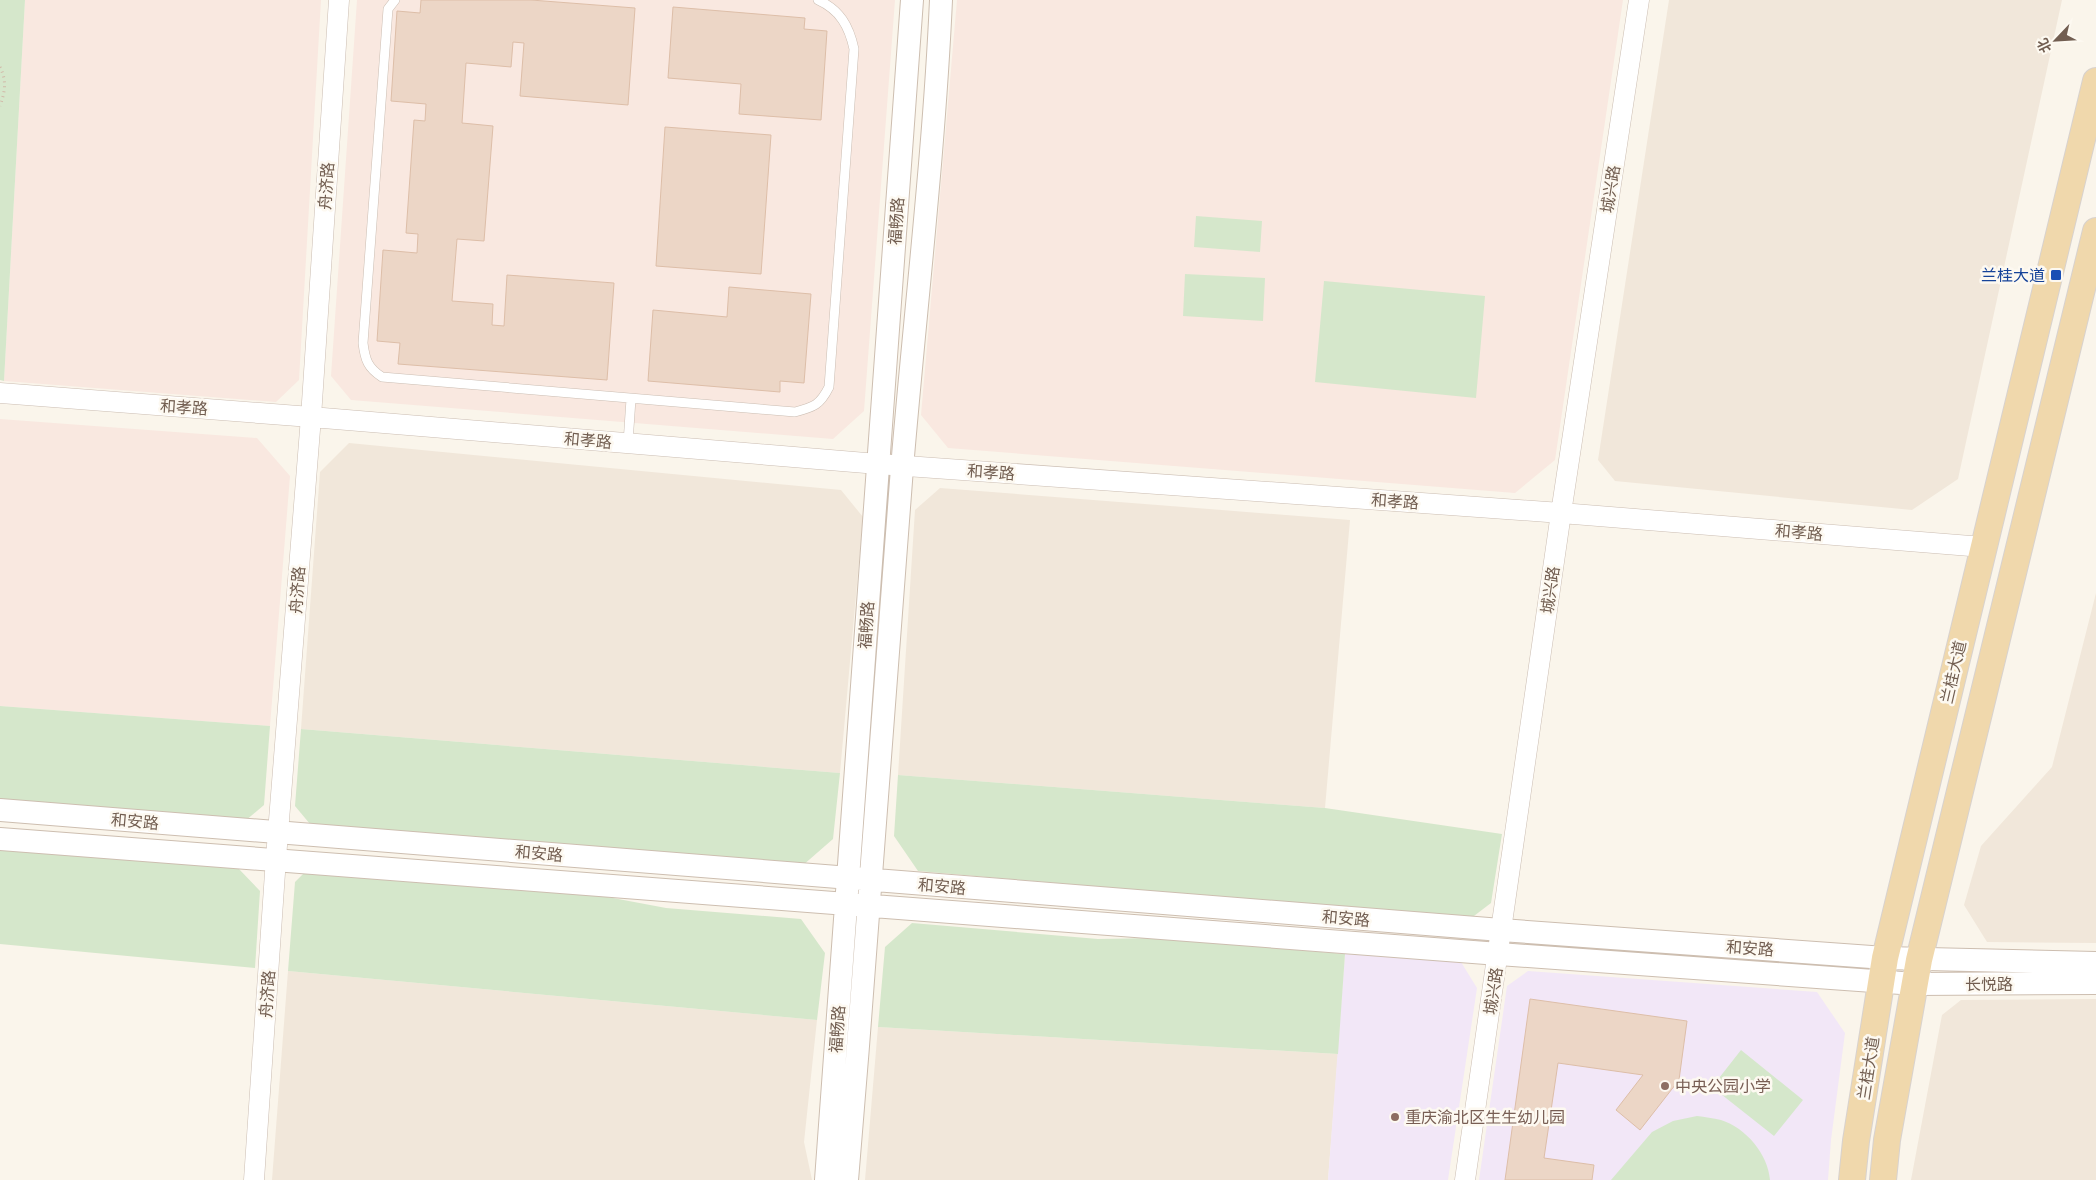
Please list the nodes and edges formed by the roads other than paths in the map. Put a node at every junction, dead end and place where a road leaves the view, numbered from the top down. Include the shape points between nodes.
1 (338, 0) edge
2 (395, 0) edge
3 (818, 0) edge
4 (912, 0) edge
5 (941, 0) edge
6 (1639, 0) edge
7 (2096, 81) edge
8 (2096, 231) edge
9 (0, 393) edge
10 (631, 399) junction
11 (311, 417) junction
12 (628, 443) junction
13 (878, 464) junction
14 (903, 466) junction
15 (1561, 513) junction
16 (1983, 547) junction
17 (0, 810) edge
18 (278, 832) junction
19 (0, 839) edge
20 (276, 858) junction
21 (848, 878) junction
22 (872, 880) junction
23 (846, 904) junction
24 (871, 906) junction
25 (1501, 930) junction
26 (1499, 954) junction
27 (2096, 963) edge
28 (1884, 970) junction
29 (1917, 972) junction
30 (2096, 983) edge
31 (254, 1180) edge
32 (826, 1180) edge
33 (847, 1180) edge
34 (1466, 1180) edge
35 (1852, 1180) edge
36 (1883, 1180) edge

1 - 11 street, 舟济路
2 - 10 lane via 388,9 363,343 365,359 371,370 382,377
3 - 10 lane via 834,9 844,20 854,49 829,387 823,400 812,408 795,412
4 - 13 main road, 福畅路
5 - 14 main road, 福畅路 via 938,71
6 - 15 street, 城兴路
7 - 16 main road, 兰桂大道
8 - 29 main road, 兰桂大道
9 - 11 street, 和孝路
10 - 12 lane
11 - 12 street, 和孝路
11 - 18 street, 舟济路
12 - 13 street, 和孝路
13 - 14 street, 和孝路
13 - 21 main road, 福畅路
14 - 15 street, 和孝路
14 - 22 main road, 福畅路
15 - 16 street, 和孝路
15 - 25 street, 城兴路
16 - 28 main road, 兰桂大道
17 - 18 main road, 和安路
18 - 20 street, 舟济路
18 - 21 main road, 和安路
19 - 20 main road, 和安路
20 - 23 main road, 和安路
20 - 31 street, 舟济路
21 - 22 main road, 和安路
21 - 23 main road, 福畅路
22 - 24 main road, 福畅路
22 - 25 main road, 和安路
23 - 24 main road, 和安路
23 - 32 main road, 福畅路
24 - 26 main road, 和安路
24 - 33 main road, 福畅路
25 - 26 street, 城兴路
25 - 28 main road, 和安路
26 - 28 main road, 和安路
26 - 34 street, 城兴路
27 - 29 main road, 长悦路
28 - 29 main road, 长悦路
28 - 35 main road, 兰桂大道
29 - 30 main road, 长悦路
29 - 36 main road, 兰桂大道 via 1887,1140

